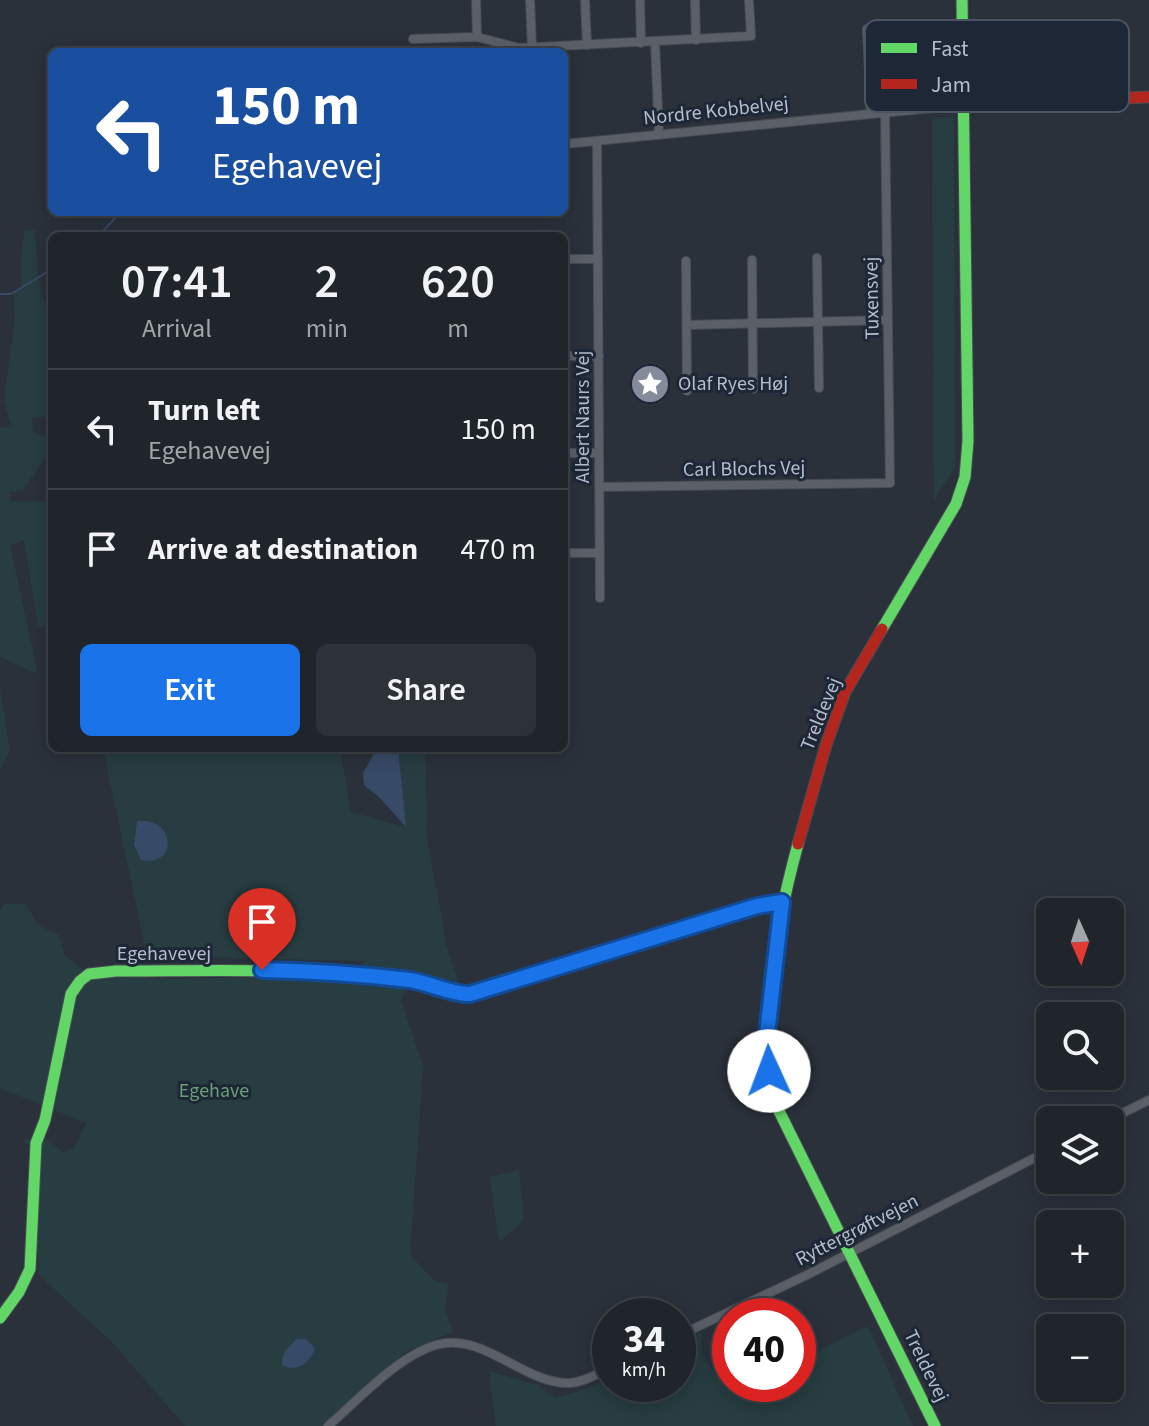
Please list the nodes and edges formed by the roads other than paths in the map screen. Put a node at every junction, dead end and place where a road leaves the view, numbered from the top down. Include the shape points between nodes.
1 (476, 0) edge
2 (530, 0) edge
3 (585, 0) edge
4 (640, 0) edge
5 (695, 0) edge
6 (749, 0) edge
7 (962, 0) edge
8 (962, 20) edge
9 (477, 37) junction
10 (413, 39) dead end
11 (696, 40) junction
12 (655, 42) junction
13 (641, 43) junction
14 (587, 45) junction
15 (532, 47) junction
16 (1149, 97) edge
17 (1129, 98) edge
18 (885, 112) joint
19 (963, 112) edge
20 (871, 114) joint
21 (659, 135) junction
22 (597, 141) junction
23 (568, 144) edge
24 (817, 258) dead end
25 (568, 259) edge
26 (598, 259) junction
27 (752, 260) dead end
28 (686, 261) dead end
29 (888, 320) junction
30 (818, 322) junction
31 (752, 323) junction
32 (687, 325) junction
33 (568, 356) edge
34 (599, 356) junction
35 (819, 388) dead end
36 (753, 389) dead end
37 (687, 391) dead end
38 (568, 453) edge
39 (599, 453) junction
40 (890, 483) joint
41 (599, 487) junction
42 (568, 553) edge
43 (600, 553) junction
44 (600, 598) dead end
45 (782, 902) junction
46 (1149, 1100) edge
47 (1124, 1112) edge
48 (1036, 1157) edge
49 (850, 1252) junction
50 (0, 1318) edge
51 (696, 1327) edge
52 (592, 1376) edge
53 (328, 1426) edge
54 (935, 1426) edge

1 - 9 street
2 - 15 street
3 - 14 street
4 - 13 street
5 - 11 street
6 - 11 street via 751,36
7 - 8 street, Treldevej
9 - 10 street
9 - 15 street
11 - 12 street
12 - 13 street
12 - 21 street
13 - 14 street
14 - 15 street
16 - 17 street, Nordre Kobbelvej
18 - 20 street, Nordre Kobbelvej
18 - 29 street, Tuxensvej
19 - 45 street, Treldevej via 968,441 964,483 845,692
20 - 21 street, Nordre Kobbelvej
21 - 22 street, Nordre Kobbelvej
22 - 23 street, Nordre Kobbelvej
22 - 26 street, Albert Naurs Vej
24 - 30 street
25 - 26 street
26 - 34 street, Albert Naurs Vej
27 - 31 street
28 - 32 street
29 - 30 street
29 - 40 street, Tuxensvej
30 - 31 street
30 - 35 street
31 - 32 street
31 - 36 street
32 - 37 street
33 - 34 street
34 - 39 street, Albert Naurs Vej
38 - 39 street
39 - 41 street, Albert Naurs Vej
40 - 41 street, Carl Blochs Vej
41 - 43 street, Albert Naurs Vej
42 - 43 street
43 - 44 street, Albert Naurs Vej
45 - 49 street, Treldevej via 767,1034 771,1083 789,1133
45 - 50 street, Egehavevej via 462,995 413,981 318,972 116,971 80,978 71,994 36,1143 30,1269
46 - 47 street
48 - 49 street, Ryttergrøftvejen
49 - 51 street, Ryttergrøftvejen
49 - 54 street, Treldevej
52 - 53 street via 556,1382 469,1345 435,1345 403,1362

